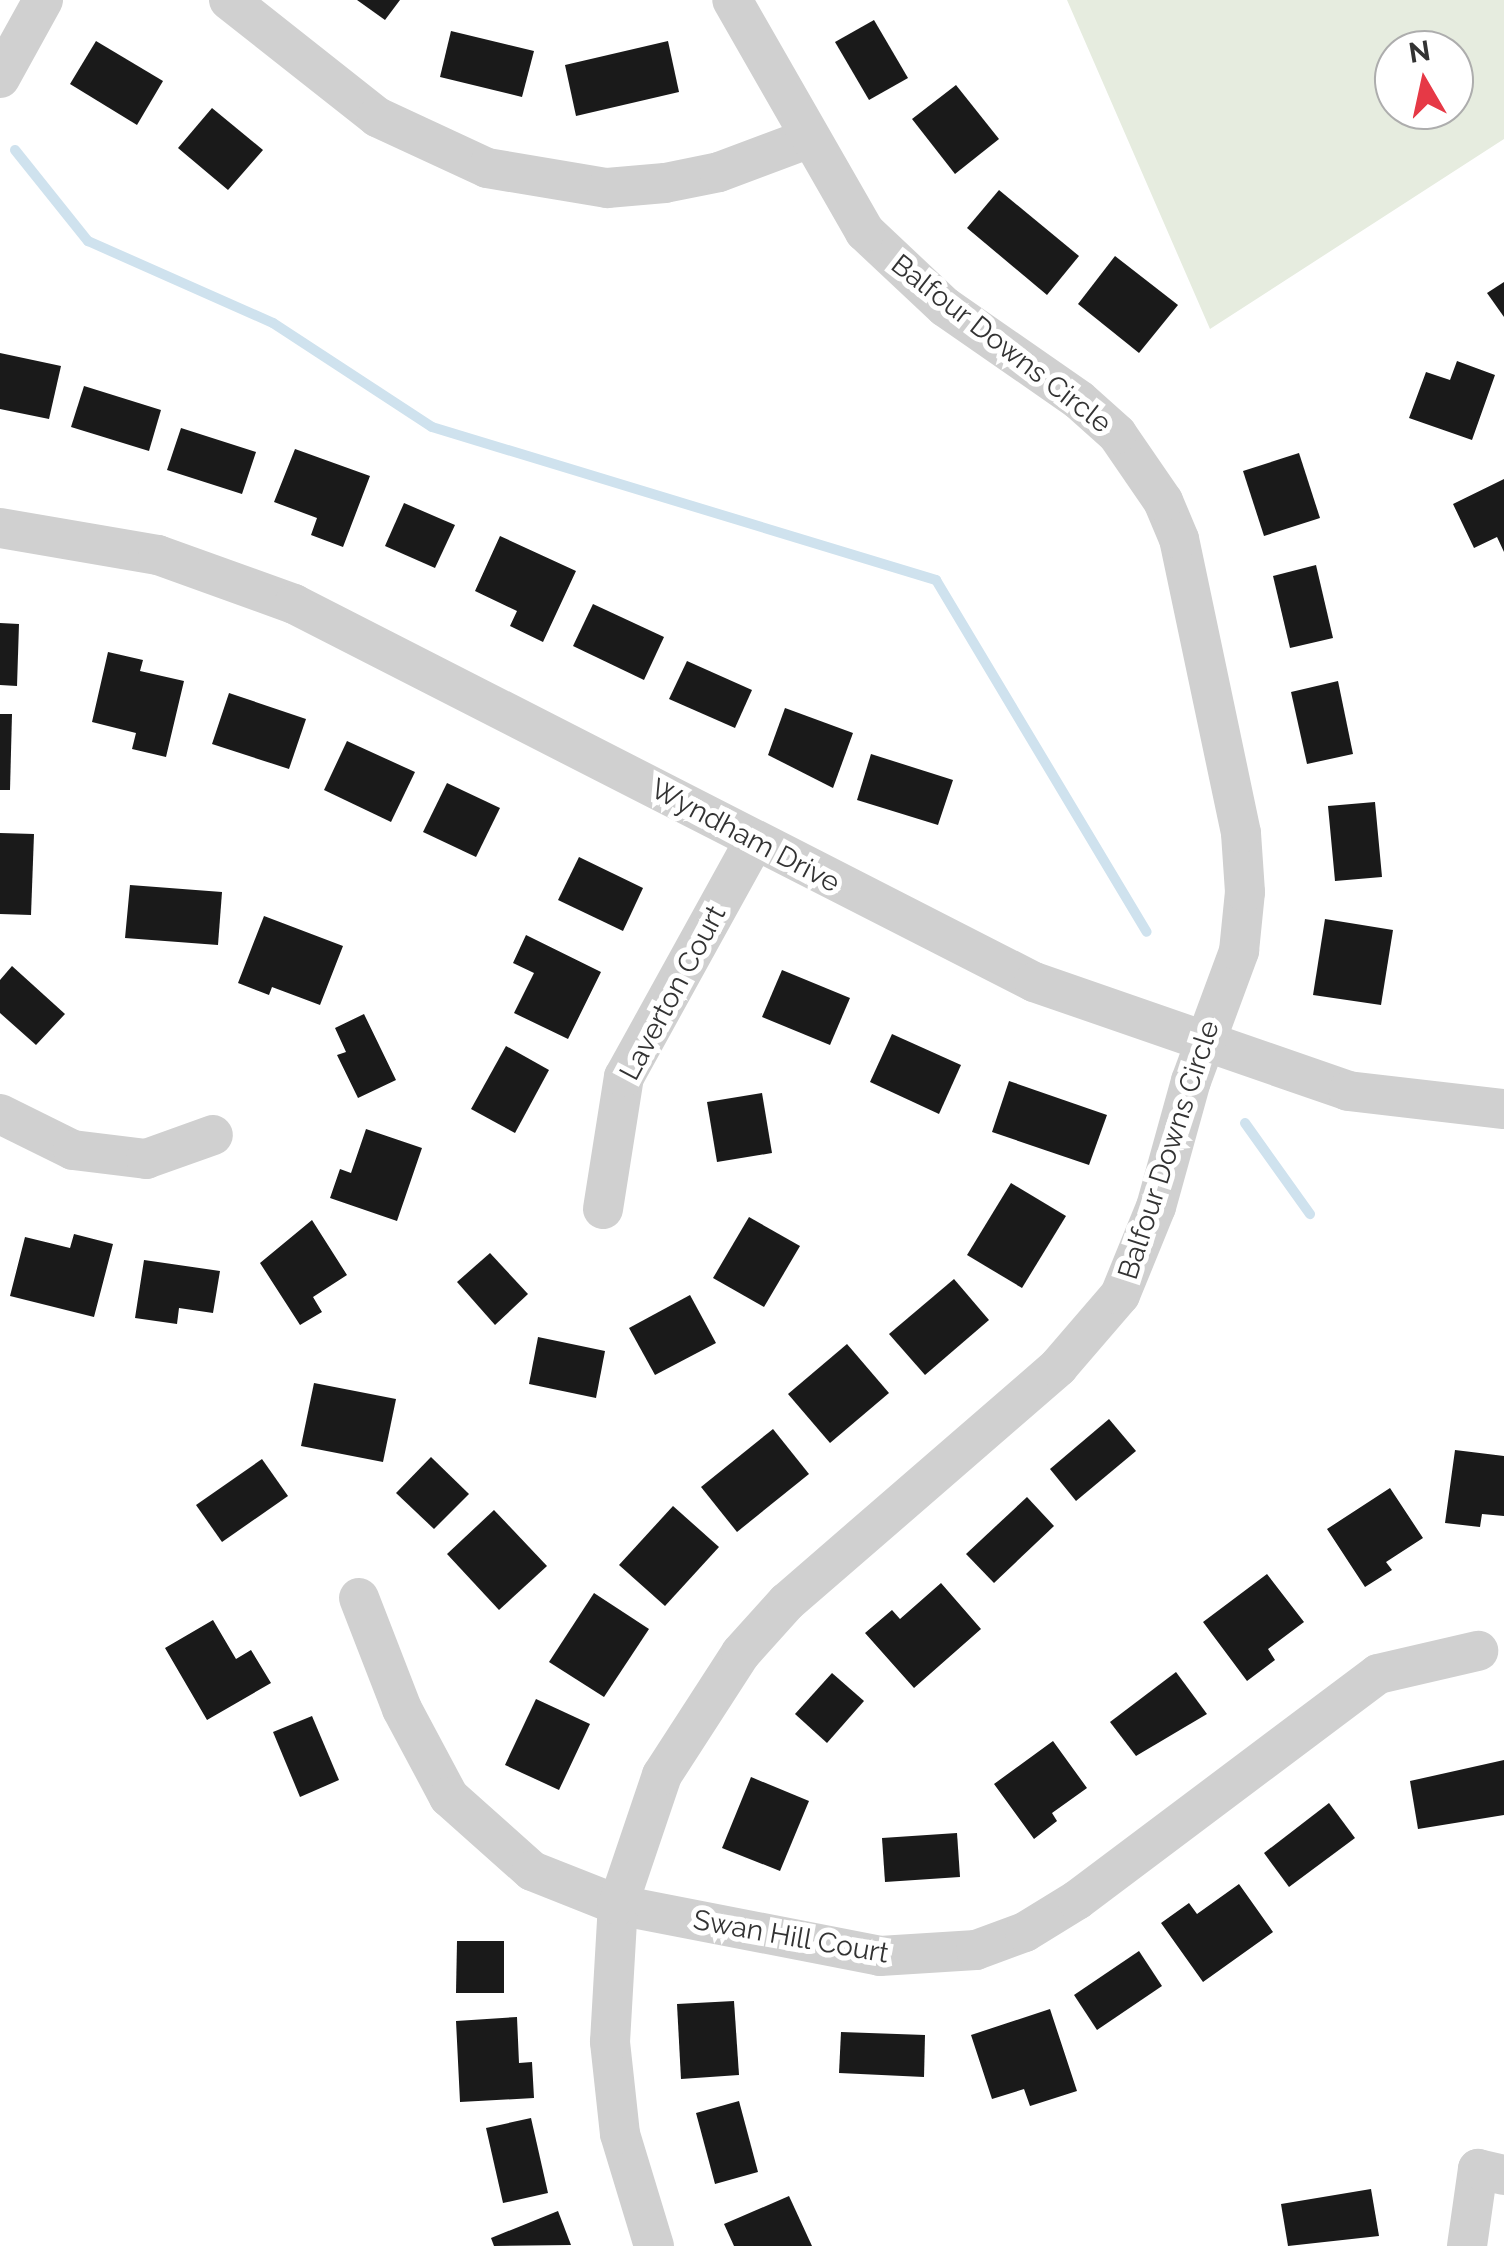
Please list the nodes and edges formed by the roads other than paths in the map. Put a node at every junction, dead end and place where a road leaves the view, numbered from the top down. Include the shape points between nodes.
1 (43, 0) edge
2 (229, 0) edge
3 (732, 0) edge
4 (0, 78) edge
5 (810, 138) junction
6 (0, 528) edge
7 (753, 843) junction
8 (1202, 1045) junction
9 (1504, 1109) edge
10 (0, 1114) edge
11 (214, 1135) dead end
12 (602, 1210) dead end
13 (359, 1598) dead end
14 (1478, 1651) dead end
15 (618, 1906) junction
16 (1504, 2175) edge
17 (654, 2246) edge
18 (1467, 2246) edge

1 - 4 street
2 - 5 street via 377,116 487,168 607,188 665,183 720,172
3 - 5 street, Balfour Downs Circle
5 - 8 street, Balfour Downs Circle via 865,232 900,271 1116,434 1163,501 1179,538 1242,853 1238,951
6 - 7 street, Wyndham Drive via 158,555 294,604 474,691
7 - 8 street, Wyndham Drive via 1034,982
7 - 12 street, Laverton Court via 624,1078
8 - 9 street, Wyndham Drive via 1348,1091
8 - 15 street, Balfour Downs Circle via 1156,1206 1120,1295 1058,1368 787,1602 741,1653 662,1775
10 - 11 street via 73,1150 146,1160
13 - 15 street, Swan Hill Court via 402,1710 449,1797 532,1871
14 - 15 street, Swan Hill Court via 1378,1674 1076,1900 1025,1932 976,1950 880,1956
15 - 17 street, Balfour Downs Circle via 614,2090 630,2176
16 - 18 street via 1478,2170

